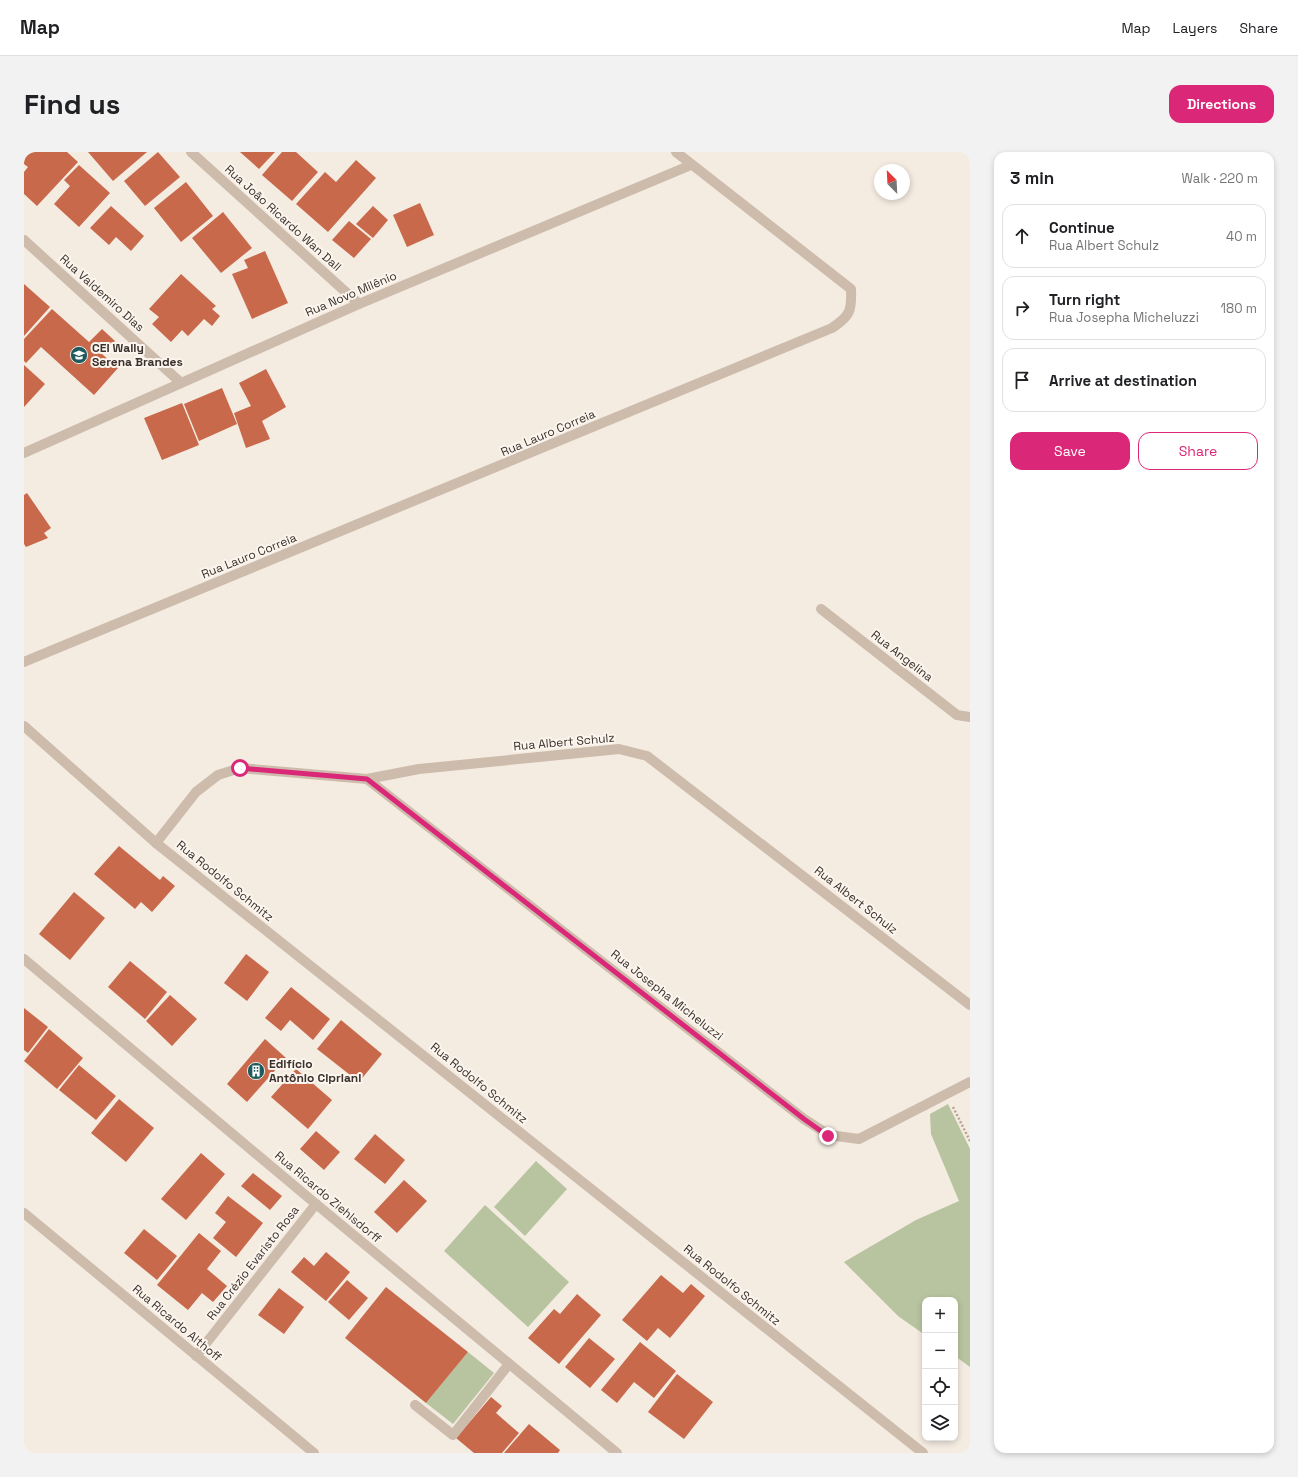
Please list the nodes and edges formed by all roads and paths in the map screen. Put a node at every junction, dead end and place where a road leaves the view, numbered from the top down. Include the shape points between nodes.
1 (190, 152) edge
2 (676, 152) edge
3 (691, 165) junction
4 (24, 240) edge
5 (359, 304) junction
6 (180, 382) junction
7 (24, 453) edge
8 (821, 610) dead end
9 (24, 662) edge
10 (970, 717) edge
11 (24, 726) edge
12 (367, 779) junction
13 (156, 843) junction
14 (24, 959) edge
15 (970, 1005) edge
16 (970, 1082) edge
17 (947, 1095) junction
18 (970, 1141) edge
19 (316, 1204) junction
20 (24, 1213) edge
21 (196, 1356) junction
22 (509, 1364) junction
23 (415, 1405) dead end
24 (314, 1453) edge
25 (617, 1453) edge
26 (923, 1453) edge

1 - 5 street, Rua João Ricardo Wan Dall
2 - 3 street, Rua Lauro Correia
3 - 5 street, Rua Novo Milênio
3 - 9 street, Rua Lauro Correia via 851,289 852,305 846,319 825,331
4 - 6 street, Rua Valdemiro Dias
5 - 6 street, Rua Novo Milênio
6 - 7 street, Rua Novo Milênio
8 - 10 street, Rua Angelina via 957,715
11 - 13 street, Rua Rodolfo Schmitz
12 - 13 street, Rua Albert Schulz via 240,768 218,775 196,792
12 - 15 street, Rua Albert Schulz via 419,769 619,749 647,756
12 - 17 street, Rua Josepha Micheluzzi via 828,1136 860,1139
13 - 26 street, Rua Rodolfo Schmitz
14 - 19 street, Rua Ricardo Ziehlsdorff
16 - 17 street, Rua Josepha Micheluzzi
17 - 18 path
19 - 21 street, Rua Crézio Evaristo Rosa
19 - 22 street, Rua Ricardo Ziehlsdorff
20 - 21 street, Rua Ricardo Althoff
21 - 24 street, Rua Ricardo Althoff
22 - 23 street via 453,1435
22 - 25 street, Rua Ricardo Ziehlsdorff

